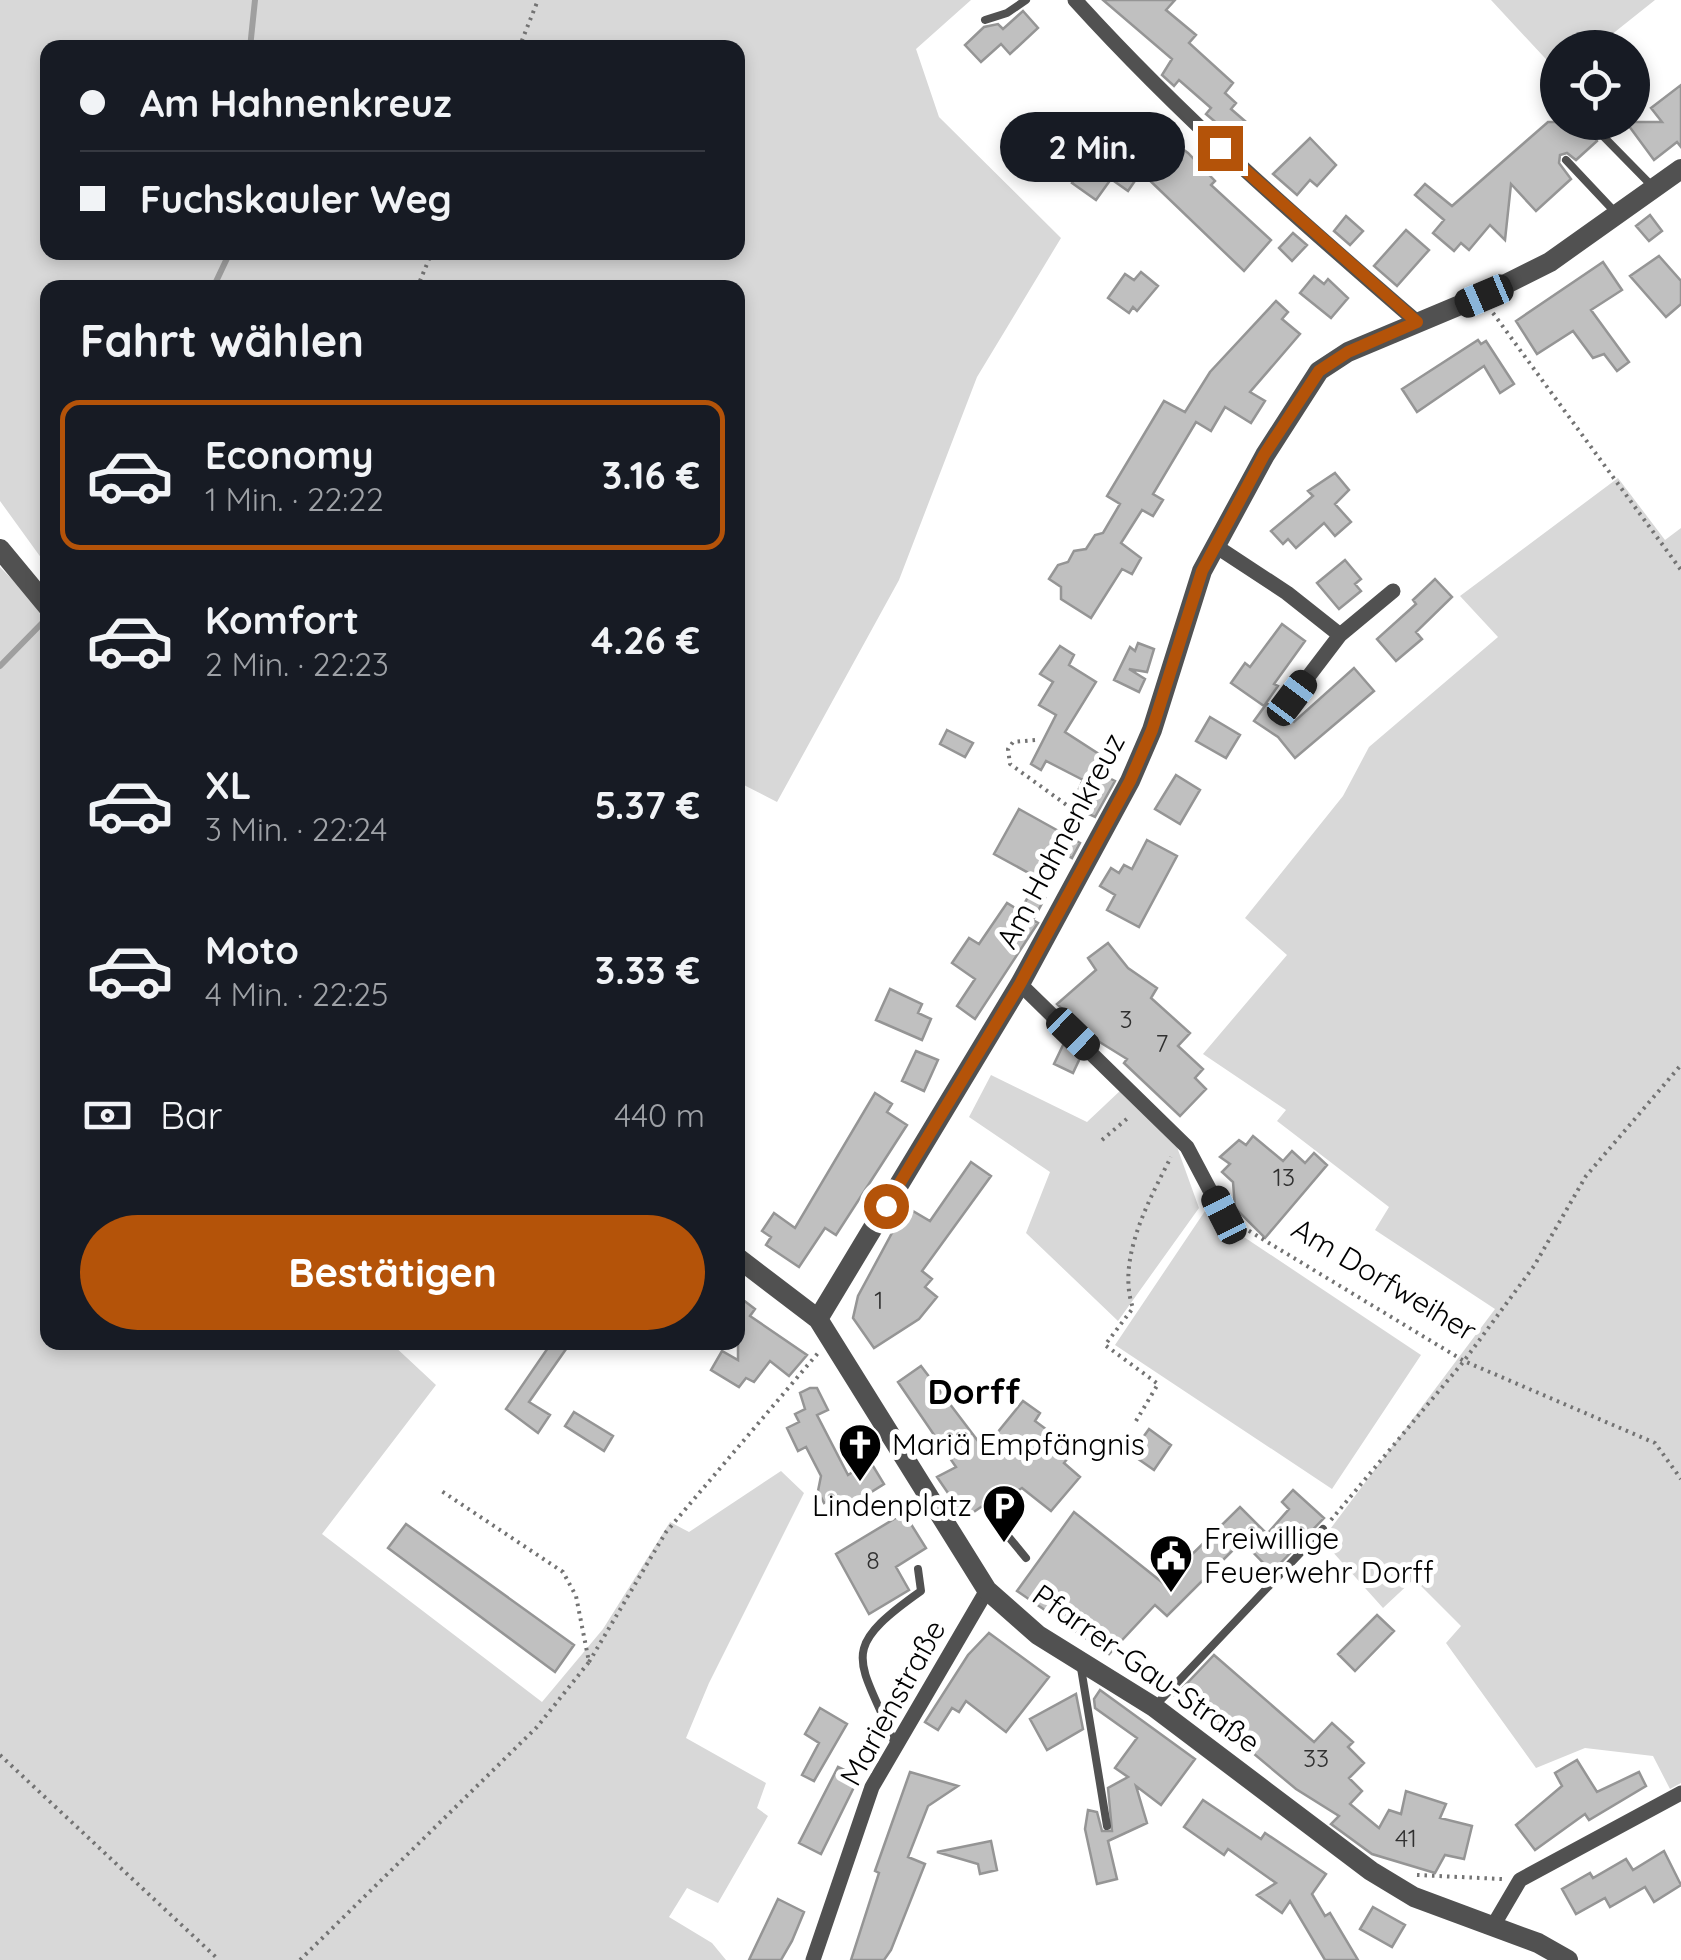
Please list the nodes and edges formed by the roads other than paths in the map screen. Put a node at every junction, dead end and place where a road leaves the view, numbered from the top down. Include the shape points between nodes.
1 (1026, 0) edge
2 (1076, 0) edge
3 (984, 20) dead end
4 (1607, 140) edge
5 (1566, 160) dead end
6 (1681, 169) edge
7 (1655, 190) junction
8 (1619, 216) junction
9 (1417, 322) junction
10 (1214, 545) junction
11 (0, 550) edge
12 (1393, 590) dead end
13 (40, 599) edge
14 (1340, 635) junction
15 (1292, 698) dead end
16 (1020, 984) junction
17 (1224, 1215) road end
18 (745, 1263) edge
19 (818, 1320) junction
20 (993, 1518) dead end
21 (1323, 1529) road end
22 (1026, 1558) dead end
23 (918, 1569) dead end
24 (987, 1590) junction
25 (1080, 1660) junction
26 (1154, 1706) junction
27 (896, 1744) junction
28 (1681, 1793) edge
29 (1108, 1826) dead end
30 (1493, 1926) junction
31 (813, 1960) edge
32 (1568, 1960) edge

1 - 3 lane
2 - 9 street via 1142,74
4 - 7 lane
5 - 8 lane
6 - 7 street, Am Hahnenkreuz
7 - 8 street, Am Hahnenkreuz
8 - 9 street, Am Hahnenkreuz via 1550,262
9 - 10 street, Am Hahnenkreuz via 1319,371
10 - 14 street
10 - 16 street, Am Hahnenkreuz via 1152,730
11 - 13 street
12 - 14 street
14 - 15 street
16 - 17 street via 1187,1147
16 - 19 street, Am Hahnenkreuz
18 - 19 street, Pfarrer-Gau-Straße
19 - 24 street, Pfarrer-Gau-Straße
20 - 22 lane
21 - 26 lane
23 - 27 lane via 921,1591 876,1623 861,1649 862,1667
24 - 25 street, Pfarrer-Gau-Straße via 1038,1635
24 - 27 street, Marienstraße
25 - 26 street, Pfarrer-Gau-Straße
25 - 29 lane
26 - 30 street, Pfarrer-Gau-Straße via 1371,1871 1414,1897
27 - 31 street, Marienstraße via 872,1787
28 - 30 street via 1520,1880
30 - 32 street, Pfarrer-Gau-Straße

